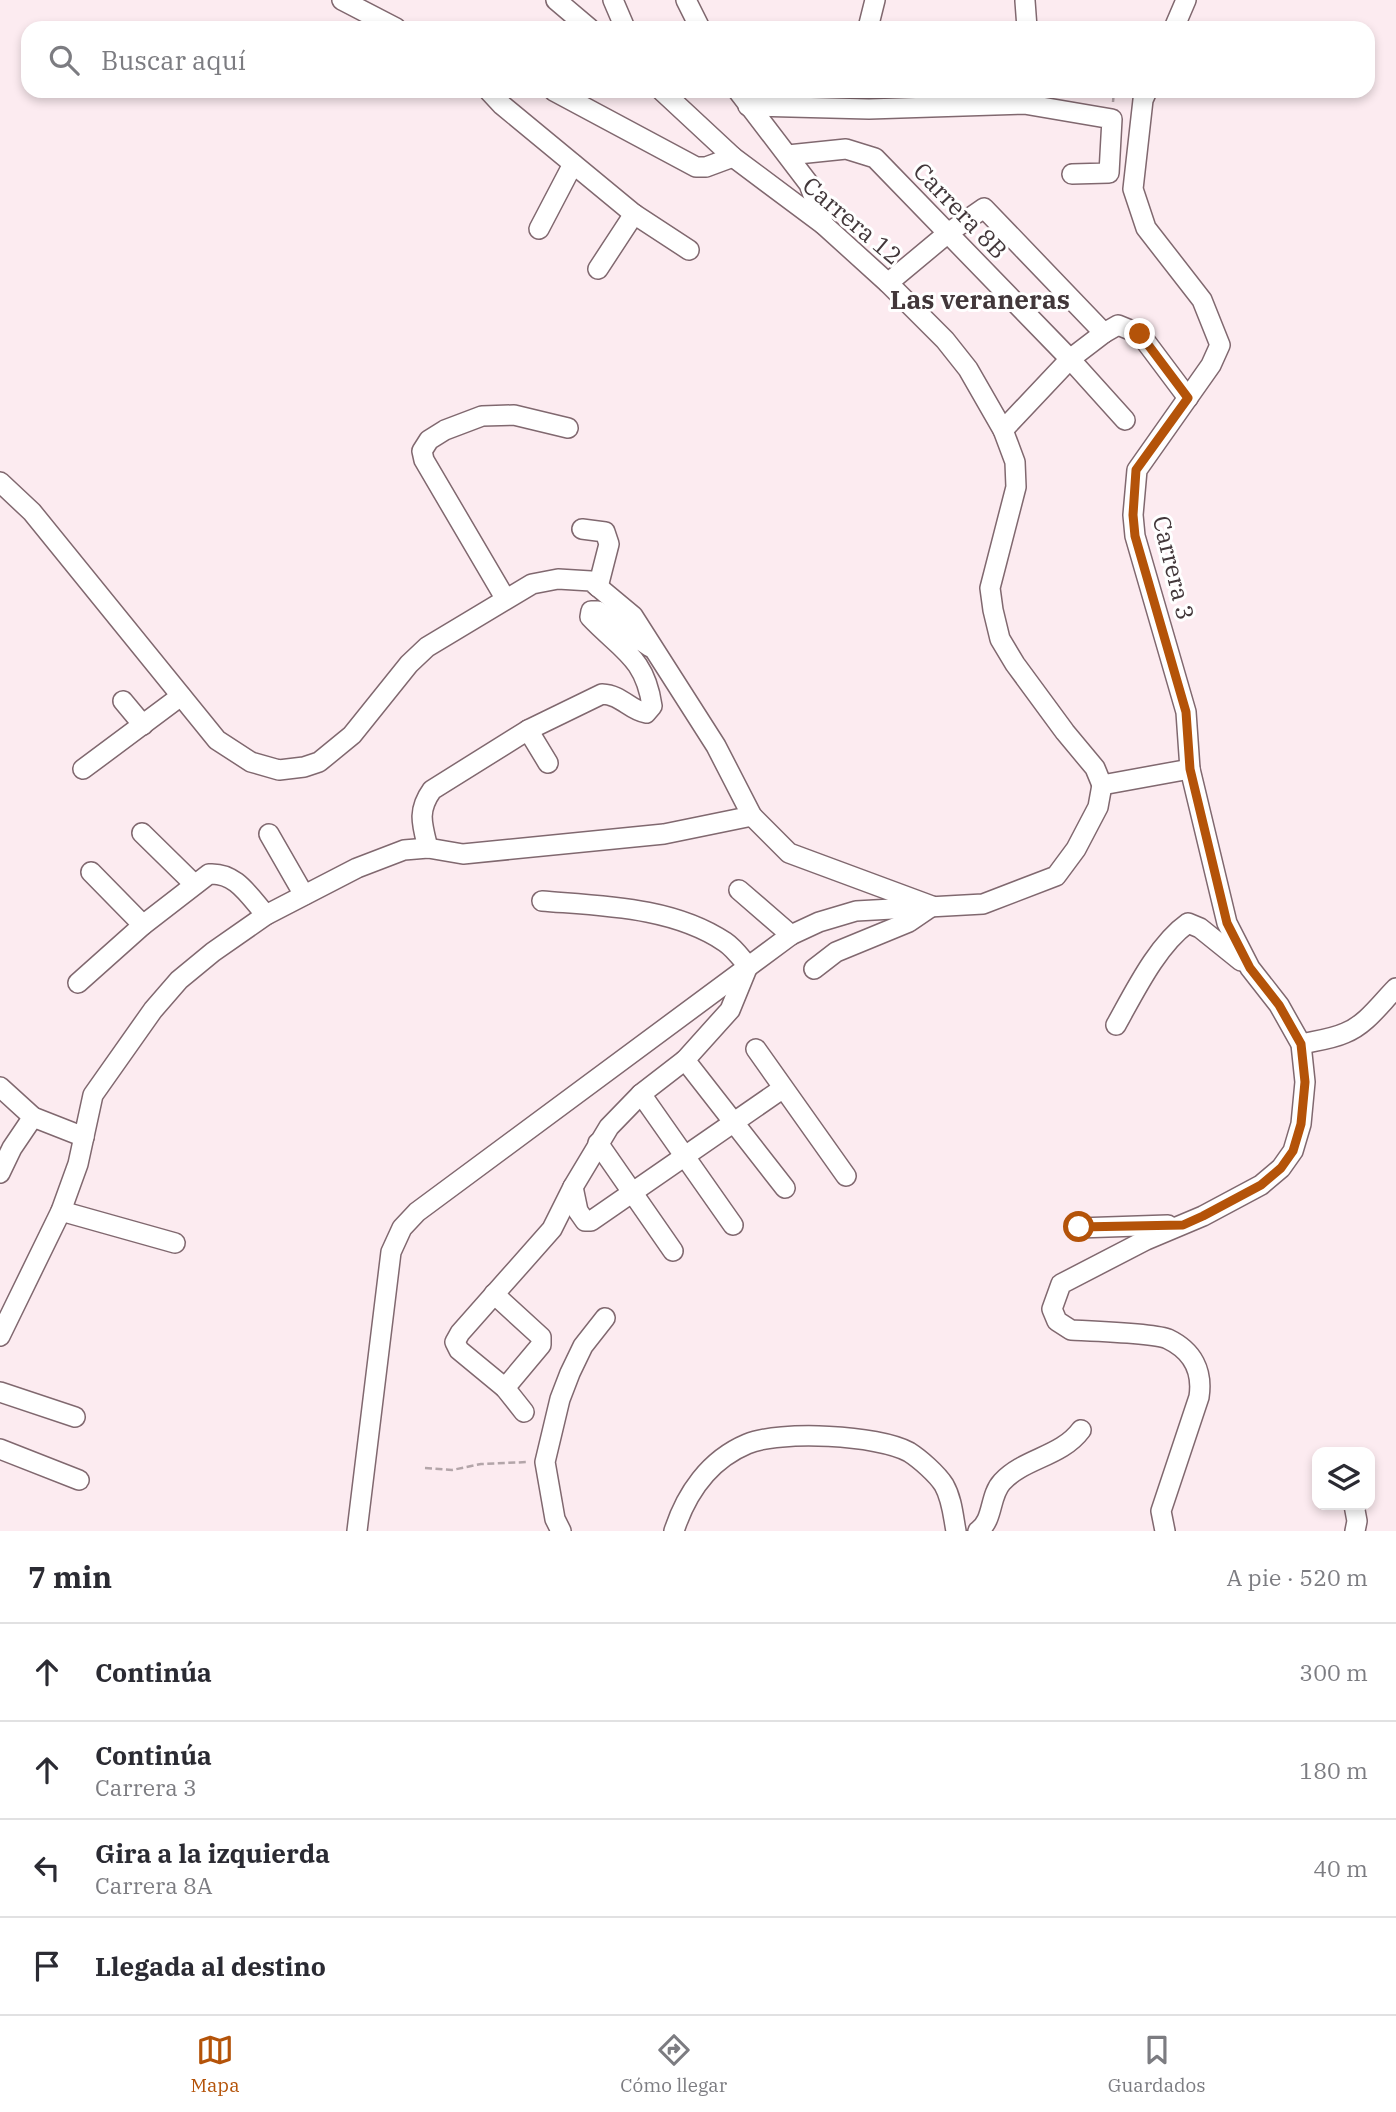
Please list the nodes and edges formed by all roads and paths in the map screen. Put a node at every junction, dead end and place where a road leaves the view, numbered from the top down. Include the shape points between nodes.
1 (342, 0) edge
2 (556, 0) edge
3 (613, 0) edge
4 (686, 0) edge
5 (875, 0) edge
6 (1019, 0) edge
7 (1186, 0) edge
8 (382, 21) edge
9 (581, 21) edge
10 (622, 21) edge
11 (696, 21) edge
12 (870, 21) edge
13 (1025, 21) edge
14 (1177, 21) edge
15 (496, 98) edge
16 (567, 98) edge
17 (669, 98) edge
18 (743, 98) edge
19 (1024, 98) edge
20 (1144, 98) edge
21 (788, 155) junction
22 (733, 158) junction
23 (573, 164) junction
24 (1072, 174) dead end
25 (634, 214) junction
26 (824, 225) junction
27 (539, 229) dead end
28 (948, 233) junction
29 (689, 250) dead end
30 (598, 269) dead end
31 (888, 283) junction
32 (1104, 333) junction
33 (1070, 359) junction
34 (1188, 398) junction
35 (1125, 420) dead end
36 (568, 429) dead end
37 (1003, 430) junction
38 (0, 482) edge
39 (582, 529) dead end
40 (598, 587) junction
41 (505, 598) junction
42 (657, 652) junction
43 (181, 696) junction
44 (123, 701) dead end
45 (143, 725) junction
46 (528, 730) junction
47 (548, 762) dead end
48 (83, 769) dead end
49 (1190, 769) junction
50 (1102, 785) junction
51 (752, 816) junction
52 (142, 833) dead end
53 (269, 834) dead end
54 (428, 848) junction
55 (91, 872) dead end
56 (194, 884) junction
57 (739, 890) dead end
58 (304, 895) junction
59 (542, 901) dead end
60 (932, 906) junction
61 (266, 915) junction
62 (144, 925) junction
63 (791, 935) junction
64 (748, 966) junction
65 (1250, 968) junction
66 (814, 969) dead end
67 (78, 984) dead end
68 (1396, 988) edge
69 (1116, 1025) dead end
70 (1301, 1044) junction
71 (756, 1049) dead end
72 (685, 1060) junction
73 (0, 1087) edge
74 (782, 1089) junction
75 (640, 1094) junction
76 (33, 1116) junction
77 (732, 1124) junction
78 (83, 1137) junction
79 (598, 1143) junction
80 (684, 1157) junction
81 (0, 1173) edge
82 (846, 1176) dead end
83 (573, 1187) junction
84 (785, 1188) dead end
85 (632, 1194) junction
86 (61, 1210) junction
87 (733, 1225) dead end
88 (1183, 1225) junction
89 (1079, 1227) dead end
90 (175, 1243) dead end
91 (673, 1251) dead end
92 (494, 1294) junction
93 (605, 1318) dead end
94 (0, 1336) edge
95 (505, 1388) junction
96 (0, 1392) edge
97 (524, 1412) dead end
98 (75, 1417) dead end
99 (1081, 1430) dead end
100 (0, 1449) edge
101 (545, 1462) junction
102 (425, 1468) dead end
103 (79, 1480) dead end
104 (1355, 1510) edge
105 (357, 1531) edge
106 (561, 1531) edge
107 (674, 1531) edge
108 (956, 1531) edge
109 (978, 1531) edge
110 (1165, 1531) edge
111 (1355, 1531) edge

1 - 8 street
2 - 9 street
3 - 10 street
4 - 11 street
5 - 12 street
6 - 13 street
7 - 14 street
15 - 23 street
16 - 22 street via 696,167
17 - 22 street, Carrera 12
18 - 19 street via 869,110
18 - 21 street
19 - 24 street via 1112,119 1109,173
20 - 34 street, Carrera 3 via 1133,189 1146,228 1202,300 1220,345
21 - 26 street via 809,184
21 - 28 street, Carrera 8B via 846,149 875,159
22 - 26 street, Carrera 12
23 - 25 street
23 - 27 street
25 - 29 street
25 - 30 street
26 - 31 street, Carrera 12
28 - 31 street
28 - 32 street via 984,208
28 - 33 street, Carrera 8B
31 - 37 street, Carrera 12 via 968,369
32 - 33 street
32 - 34 street via 1118,325 1140,334
33 - 35 street, Carrera 8B
33 - 37 street
34 - 49 street, Carrera 3 via 1136,470 1133,515 1135,536 1186,712
36 - 41 street via 514,415 482,416 446,430 429,440 422,451
37 - 50 street, Carrera 12 via 1015,462 1016,487 990,588 1000,639 1095,768
38 - 43 street via 32,512
39 - 40 street via 604,532 609,544
40 - 41 street via 591,582 558,579 532,584
40 - 42 street via 633,616
41 - 43 street via 427,647 352,735 319,762 303,767 279,770 251,762 216,740
42 - 46 street via 591,611 590,617 643,672 652,706 646,713 614,695 602,694
42 - 51 street via 716,746
43 - 45 street
44 - 45 street
45 - 48 street
46 - 47 street
46 - 54 street via 432,790 421,817
49 - 50 street
49 - 65 street, Carrera 3 via 1227,923
50 - 60 street via 1098,807 1056,876 983,904
51 - 54 street via 664,834 463,854
51 - 60 street via 789,853
52 - 56 street
53 - 58 street
54 - 58 street via 404,850
55 - 62 street
56 - 61 street via 209,874 235,879
56 - 62 street
57 - 63 street
58 - 61 street
59 - 64 street via 662,916 726,943
60 - 63 street via 856,911
60 - 66 street via 909,922 836,952
61 - 78 street via 178,980 93,1094
62 - 67 street
63 - 64 street
64 - 72 street via 730,1010
64 - 105 street via 417,1212 402,1228 391,1252
65 - 69 street via 1188,923 1177,930 1145,974
65 - 70 street
68 - 70 street via 1353,1030
70 - 88 street via 1305,1082 1293,1151 1261,1185
71 - 74 street
72 - 75 street
72 - 77 street
73 - 76 street
74 - 77 street
74 - 82 street
75 - 79 street
75 - 80 street
76 - 78 street
76 - 81 street
77 - 80 street
77 - 84 street
78 - 86 street
79 - 83 street
79 - 85 street
80 - 85 street
80 - 87 street
83 - 85 street via 585,1221
83 - 92 street via 552,1229
85 - 91 street
86 - 90 street
86 - 94 street
88 - 89 street
88 - 110 street via 1061,1283 1052,1309 1070,1330 1166,1338 1197,1365 1199,1397 1161,1511
92 - 95 street via 541,1338 541,1345
92 - 95 street via 456,1342 459,1350
93 - 101 street via 583,1346 570,1373
95 - 97 street
96 - 98 street
99 - 109 street via 1067,1446 1005,1479 994,1493 988,1521
100 - 103 street
101 - 102 path
101 - 106 street
104 - 111 street
107 - 108 street via 694,1486 719,1461 747,1444 777,1436 833,1437 889,1445 910,1453 943,1483 952,1501

